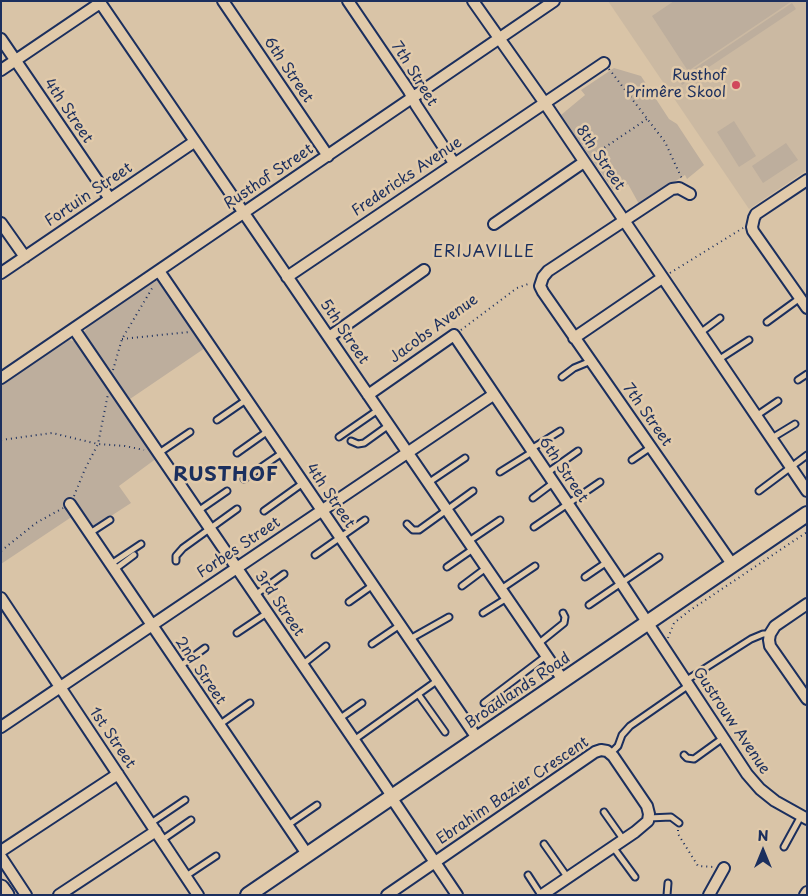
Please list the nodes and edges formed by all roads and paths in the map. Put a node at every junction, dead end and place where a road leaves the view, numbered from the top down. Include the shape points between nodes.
1 (223, 1) edge
2 (348, 1) edge
3 (473, 1) edge
4 (554, 1) edge
5 (100, 2) edge
6 (1, 39) edge
7 (499, 39) junction
8 (15, 61) junction
9 (604, 63) joint
10 (1, 70) edge
11 (412, 98) junction
12 (544, 102) junction
13 (647, 119) junction
14 (194, 142) junction
15 (328, 156) junction
16 (584, 162) junction
17 (454, 163) junction
18 (807, 180) edge
19 (690, 194) joint
20 (110, 199) junction
21 (244, 213) junction
22 (624, 220) junction
23 (1, 222) edge
24 (752, 222) junction
25 (494, 224) dead end
26 (25, 257) junction
27 (424, 270) dead end
28 (158, 271) junction
29 (1, 274) edge
30 (287, 277) junction
31 (662, 278) junction
32 (541, 281) junction
33 (800, 298) junction
34 (807, 308) edge
35 (720, 318) dead end
36 (767, 322) dead end
37 (74, 329) junction
38 (199, 331) junction
39 (700, 333) junction
40 (454, 335) junction
41 (329, 337) junction
42 (574, 338) junction
43 (122, 339) dead end
44 (749, 340) dead end
45 (718, 360) junction
46 (591, 361) junction
47 (807, 374) edge
48 (562, 377) dead end
49 (1, 378) edge
50 (798, 380) dead end
51 (494, 394) junction
52 (368, 395) junction
53 (246, 400) junction
54 (778, 401) dead end
55 (378, 410) junction
56 (756, 416) junction
57 (217, 420) dead end
58 (795, 424) dead end
59 (388, 425) junction
60 (268, 431) junction
61 (560, 431) dead end
62 (190, 432) dead end
63 (339, 437) dead end
64 (772, 438) junction
65 (1, 440) edge
66 (351, 441) dead end
67 (651, 447) junction
68 (531, 451) junction
69 (578, 451) dead end
70 (408, 452) junction
71 (158, 453) junction
72 (237, 453) dead end
73 (283, 453) junction
74 (807, 455) edge
75 (465, 458) dead end
76 (632, 460) dead end
77 (792, 468) junction
78 (500, 472) dead end
79 (546, 473) junction
80 (244, 479) dead end
81 (600, 482) dead end
82 (303, 483) junction
83 (428, 483) junction
84 (553, 483) junction
85 (227, 491) dead end
86 (473, 491) dead end
87 (759, 491) dead end
88 (807, 491) edge
89 (533, 498) dead end
90 (70, 504) joint
91 (567, 504) junction
92 (237, 509) dead end
93 (322, 510) junction
94 (447, 510) junction
95 (198, 511) junction
96 (264, 511) dead end
97 (807, 514) edge
98 (110, 520) dead end
99 (365, 520) dead end
100 (500, 520) dead end
101 (407, 524) dead end
102 (534, 527) dead end
103 (210, 529) junction
104 (807, 532) edge
105 (90, 534) junction
106 (340, 537) junction
107 (141, 544) dead end
108 (471, 545) junction
109 (1, 551) edge
110 (134, 555) dead end
111 (315, 555) dead end
112 (659, 557) dead end
113 (176, 561) dead end
114 (607, 562) junction
115 (732, 564) junction
116 (535, 566) dead end
117 (112, 567) junction
118 (447, 567) dead end
119 (236, 568) junction
120 (486, 568) junction
121 (284, 574) dead end
122 (585, 577) dead end
123 (622, 584) junction
124 (373, 585) junction
125 (462, 586) dead end
126 (504, 593) junction
127 (255, 595) junction
128 (2, 601) edge
129 (349, 602) dead end
130 (807, 604) edge
131 (589, 605) dead end
132 (267, 613) junction
133 (483, 613) dead end
134 (563, 613) dead end
135 (449, 617) dead end
136 (647, 622) junction
137 (400, 625) junction
138 (151, 626) junction
139 (237, 632) dead end
140 (770, 634) junction
141 (410, 639) junction
142 (372, 644) dead end
143 (538, 644) junction
144 (326, 646) dead end
145 (205, 648) dead end
146 (665, 650) junction
147 (546, 656) junction
148 (302, 665) junction
149 (179, 667) junction
150 (438, 680) junction
151 (563, 680) junction
152 (687, 683) junction
153 (60, 687) junction
154 (418, 694) junction
155 (807, 699) edge
156 (250, 702) dead end
157 (362, 703) dead end
158 (484, 703) dead end
159 (340, 719) junction
160 (219, 725) junction
161 (1, 727) edge
162 (445, 732) dead end
163 (477, 738) junction
164 (723, 738) junction
165 (354, 740) junction
166 (611, 753) junction
167 (684, 755) dead end
168 (118, 774) junction
169 (392, 797) junction
170 (185, 800) dead end
171 (317, 805) dead end
172 (604, 812) dead end
173 (649, 818) junction
174 (804, 818) edge
175 (190, 820) dead end
176 (679, 823) joint
177 (288, 826) junction
178 (153, 827) junction
179 (162, 840) junction
180 (624, 840) junction
181 (544, 844) dead end
182 (613, 847) junction
183 (784, 847) dead end
184 (1, 850) edge
185 (307, 854) junction
186 (216, 856) dead end
187 (1, 858) edge
188 (435, 862) junction
189 (724, 868) joint
190 (528, 875) dead end
191 (186, 876) junction
192 (634, 876) dead end
193 (568, 878) junction
194 (668, 883) dead end
195 (1, 888) edge
196 (71, 892) edge
197 (6, 895) edge
198 (26, 895) edge
199 (59, 895) edge
200 (198, 895) edge
201 (248, 895) edge
202 (387, 895) edge
203 (457, 895) edge
204 (542, 895) edge
205 (667, 895) edge
206 (709, 895) edge

1 - 15 street, 6th Street
2 - 11 street, 7th Street
3 - 7 street, 8th Street
4 - 7 street, Rusthof Street
5 - 8 street
5 - 14 street, 5th Street
6 - 8 street, 4th Street
7 - 11 street, Rusthof Street
7 - 12 street, 8th Street
8 - 10 street
8 - 20 street, 4th Street
9 - 12 street, Fredericks Avenue
9 - 13 path
11 - 15 street, Rusthof Street
11 - 17 street, 7th Street
12 - 16 street, 8th Street
12 - 17 street, Fredericks Avenue
13 - 16 path
13 - 19 path via 665,142
14 - 20 street, Fortuin Street
14 - 21 street, 5th Street
15 - 21 street, Rusthof Street
16 - 22 street, 8th Street
16 - 25 street
17 - 30 street, Fredericks Avenue
18 - 24 street via 756,214
19 - 22 street via 679,188 672,189
20 - 26 street, Fortuin Street
21 - 28 street, Rusthof Street
21 - 30 street, 5th Street
22 - 31 street, 8th Street
22 - 32 street via 548,271
23 - 26 street
24 - 31 path
24 - 33 street via 753,231
26 - 29 street, Fortuin Street
27 - 41 street
28 - 37 street, Rusthof Street
28 - 38 street, 4th Street
30 - 41 street, 5th Street
31 - 39 street, 8th Street
31 - 42 street
32 - 40 path, Jacobs Avenue via 517,288
32 - 42 street, 7th Street via 543,292
33 - 34 street
33 - 36 lane
35 - 39 lane
37 - 49 street, Rusthof Street
37 - 71 street, 3rd Street
38 - 43 path
38 - 53 street, 4th Street
39 - 45 street, 8th Street
40 - 51 street, 6th Street
40 - 52 street, Jacobs Avenue
41 - 52 street, 5th Street
42 - 46 street, 7th Street
44 - 45 lane
45 - 56 street, 8th Street
46 - 48 lane
46 - 67 street, 7th Street
47 - 50 lane
51 - 68 street, 6th Street
51 - 70 street, Forbes Street
52 - 55 street, 5th Street
53 - 57 lane
53 - 60 street, 4th Street
54 - 56 lane
55 - 59 street, 5th Street
55 - 63 lane
56 - 64 street, 8th Street
58 - 64 lane
59 - 66 lane via 364,443
59 - 70 street, 5th Street
60 - 72 lane
60 - 73 street, 4th Street
61 - 68 lane
62 - 71 lane
64 - 77 street, 8th Street
65 - 71 path via 52,433
67 - 76 lane
67 - 115 street, 7th Street
68 - 78 lane
68 - 79 street, 6th Street
69 - 79 lane
70 - 83 street, 5th Street
70 - 93 street, Forbes Street
71 - 95 street, 3rd Street
73 - 80 lane
73 - 82 street, 4th Street
74 - 77 lane
75 - 83 lane
77 - 87 lane
77 - 88 street, 8th Street
79 - 84 street, 6th Street
81 - 91 lane
82 - 93 street, 4th Street
82 - 96 lane
83 - 94 street, 5th Street
84 - 89 lane
84 - 91 street, 6th Street
85 - 95 lane
86 - 94 lane
90 - 105 street, 2nd Street
90 - 109 path via 36,523
91 - 102 lane
91 - 114 street, 6th Street
92 - 103 lane
93 - 106 street, 4th Street
93 - 119 street, Forbes Street
94 - 101 lane via 419,530 413,530
94 - 108 street, 5th Street
95 - 103 street, 3rd Street
97 - 115 main road, Broadlands Road
98 - 105 lane
99 - 106 lane
100 - 108 lane
103 - 113 lane via 183,548
103 - 119 street, 3rd Street
104 - 146 path via 674,623
105 - 117 street, 2nd Street
106 - 111 lane
106 - 124 street, 4th Street
107 - 117 lane
108 - 118 lane
108 - 120 street, 5th Street
110 - 117 lane
112 - 123 lane
114 - 122 lane
114 - 123 street, 6th Street
115 - 136 main road, Broadlands Road
116 - 126 lane
117 - 138 street, 2nd Street
119 - 127 street, 3rd Street
119 - 138 street, Forbes Street
120 - 125 lane
120 - 126 street, 5th Street
121 - 127 lane
123 - 131 lane
123 - 136 street, 6th Street
124 - 129 lane
124 - 137 street, 4th Street
126 - 133 lane
126 - 143 street, 5th Street
127 - 132 street, 3rd Street
128 - 153 street, 1st Street
130 - 140 street via 774,626
132 - 139 lane
132 - 148 street, 3rd Street
134 - 143 lane via 564,623
135 - 141 lane
136 - 146 street, Gustrouw Avenue
136 - 151 main road, Broadlands Road
137 - 141 street, 4th Street
137 - 142 lane
138 - 149 street, 2nd Street
138 - 153 street, Forbes Street
140 - 152 lane via 751,639
140 - 155 street via 770,646
141 - 150 street, 4th Street
143 - 147 street, 5th Street
144 - 148 lane
145 - 149 lane
146 - 152 street, Gustrouw Avenue
147 - 151 street, 5th Street
147 - 158 lane
148 - 159 street, 3rd Street
149 - 160 street, 2nd Street
150 - 154 lane
150 - 163 street, 4th Street
151 - 163 main road, Broadlands Road
152 - 164 street, Gustrouw Avenue
152 - 166 lane via 630,726
153 - 161 street, Forbes Street
153 - 168 street, 1st Street
154 - 162 lane
154 - 165 lane
156 - 160 lane
157 - 159 lane
159 - 165 street, 3rd Street
160 - 177 street, 2nd Street
163 - 169 main road, Broadlands Road
164 - 167 lane via 694,758
164 - 174 street, Gustrouw Avenue via 746,774 760,789
165 - 169 street, 3rd Street
166 - 173 street, Ebrahim Bazier Crescent via 647,806
166 - 188 street, Ebrahim Bazier Crescent via 604,750 595,752
168 - 178 street, 1st Street
168 - 184 street
169 - 185 main road, Broadlands Road
169 - 188 street, 3rd Street
170 - 178 lane
171 - 177 lane
172 - 180 lane
173 - 176 lane via 671,817
173 - 180 street via 646,824
174 - 183 lane
175 - 179 lane
176 - 189 path via 678,834 698,866
177 - 185 street, 2nd Street
178 - 179 street, 1st Street
178 - 196 street
179 - 191 street, 1st Street
180 - 182 street
181 - 193 lane
182 - 192 lane
182 - 193 street
185 - 201 main road, Broadlands Road
186 - 191 lane
187 - 198 street
188 - 202 street, Ebrahim Bazier Crescent
188 - 203 street, 3rd Street
189 - 206 street
190 - 204 lane
191 - 200 street, 1st Street
193 - 204 street
194 - 205 lane
195 - 197 main road
196 - 199 street

